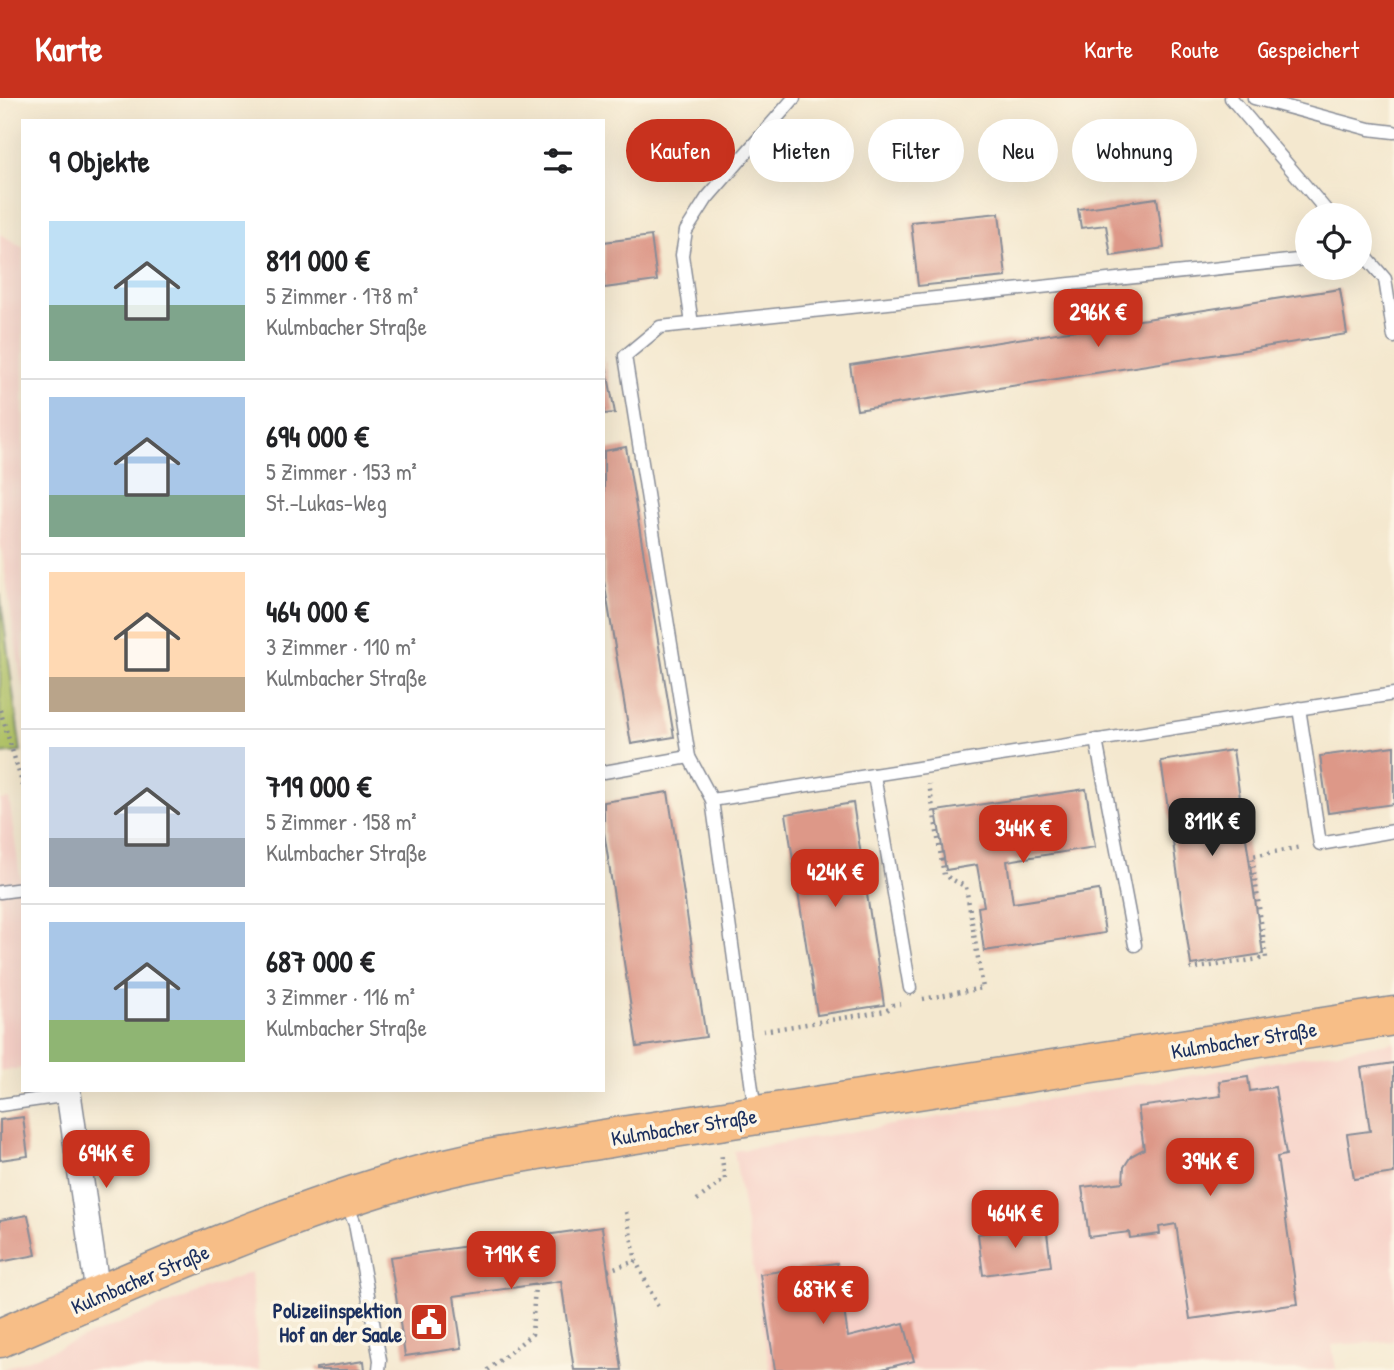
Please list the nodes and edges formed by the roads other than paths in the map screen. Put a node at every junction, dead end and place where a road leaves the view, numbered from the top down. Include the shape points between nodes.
1 (794, 98) edge
2 (1231, 98) edge
3 (1254, 98) edge
4 (1394, 132) edge
5 (1320, 203) edge
6 (1295, 261) edge
7 (1372, 264) edge
8 (692, 324) junction
9 (1394, 337) edge
10 (1394, 694) edge
11 (1299, 708) junction
12 (1096, 740) junction
13 (689, 757) junction
14 (605, 772) edge
15 (874, 775) junction
16 (712, 800) junction
17 (1394, 831) edge
18 (21, 889) edge
19 (0, 892) edge
20 (1135, 946) dead end
21 (910, 988) dead end
22 (1394, 1016) edge
23 (68, 1093) edge
24 (0, 1105) edge
25 (756, 1116) junction
26 (345, 1198) junction
27 (98, 1296) junction
28 (0, 1338) edge
29 (379, 1370) edge

1 - 8 lane via 707,198 686,231 682,255
2 - 5 lane
3 - 4 lane
6 - 8 lane
7 - 9 lane via 1385,279
8 - 13 lane via 660,327 625,356
10 - 11 lane
11 - 12 lane
11 - 17 lane via 1320,844
12 - 15 lane
12 - 20 lane
13 - 14 lane
13 - 16 lane
15 - 16 lane
15 - 21 lane
16 - 25 lane
18 - 19 lane
22 - 25 main road, Kulmbacher Straße
23 - 24 lane
23 - 27 street
25 - 26 main road, Kulmbacher Straße via 495,1158
26 - 27 main road, Kulmbacher Straße
26 - 29 lane via 355,1224
27 - 28 main road, Kulmbacher Straße

